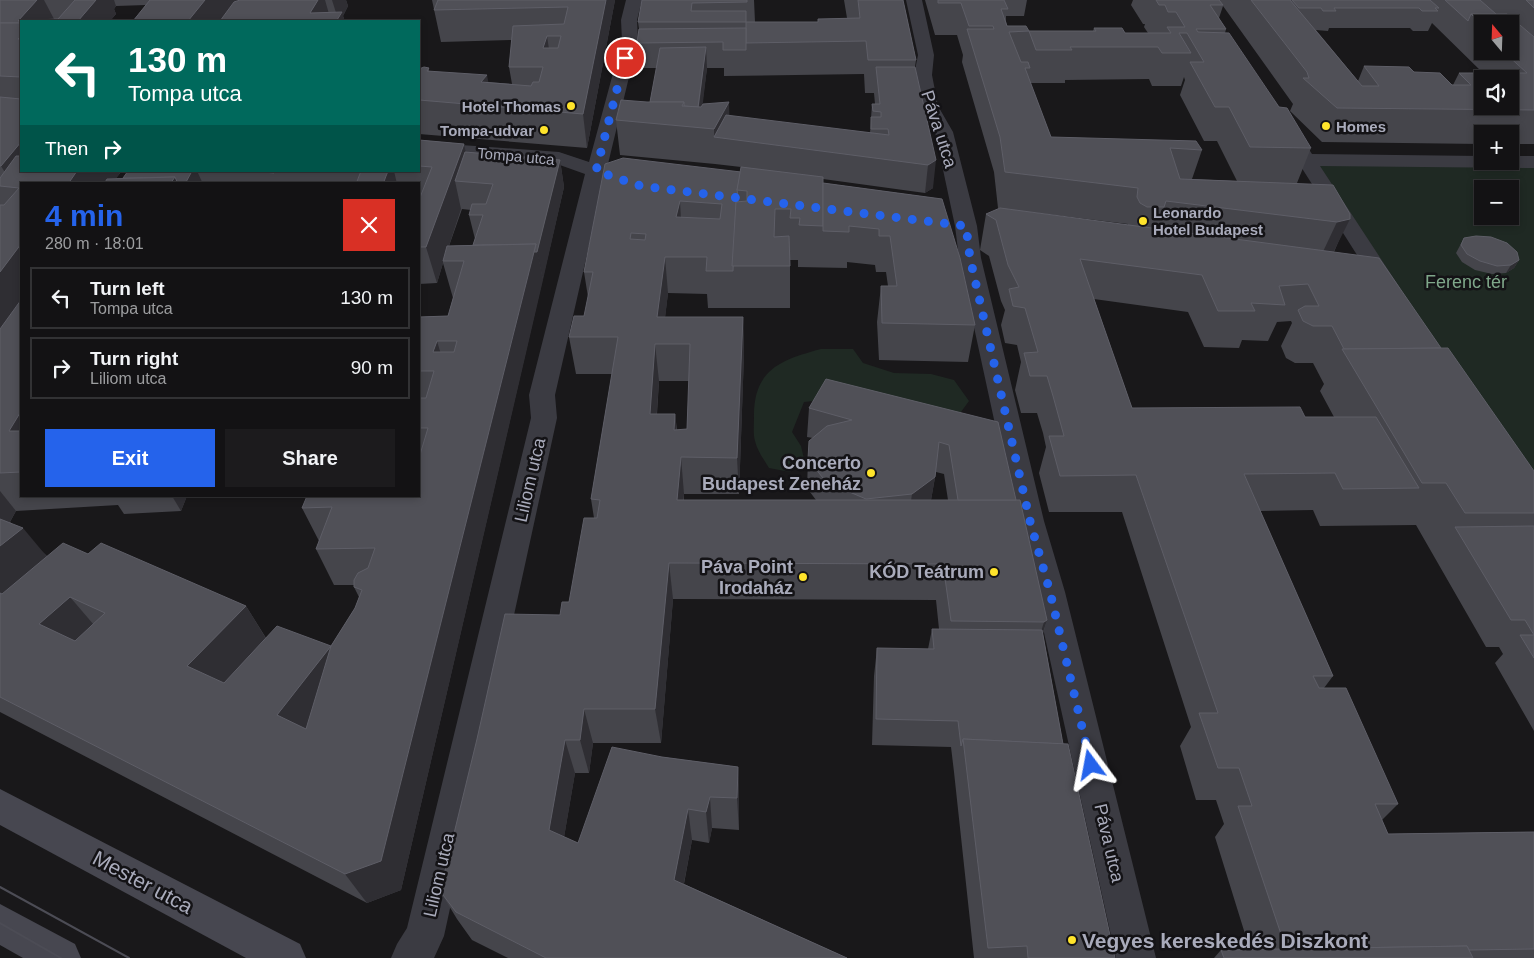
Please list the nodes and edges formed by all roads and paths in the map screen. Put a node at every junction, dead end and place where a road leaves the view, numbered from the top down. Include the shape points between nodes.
1 (634, 0) edge
2 (914, 0) edge
3 (1275, 112) edge
4 (420, 148) edge
5 (1306, 160) junction
6 (1534, 162) edge
7 (596, 171) junction
8 (632, 183) edge
9 (1355, 276) edge
10 (1384, 279) junction
11 (1399, 304) edge
12 (0, 806) edge
13 (0, 923) edge
14 (61, 958) edge
15 (286, 958) edge
16 (411, 958) edge
17 (1136, 958) edge

1 - 7 street, Liliom utca via 629,20 630,40
2 - 17 street, Páva utca via 926,55 923,76 929,106 944,132 1030,521 1050,592
3 - 5 street
4 - 7 street, Tompa utca via 558,158
5 - 6 street
5 - 10 street
7 - 8 street, Tompa utca
7 - 16 street, Liliom utca via 542,395 544,418 426,936
9 - 10 street
10 - 11 street
12 - 15 street, Mester utca
13 - 14 street

